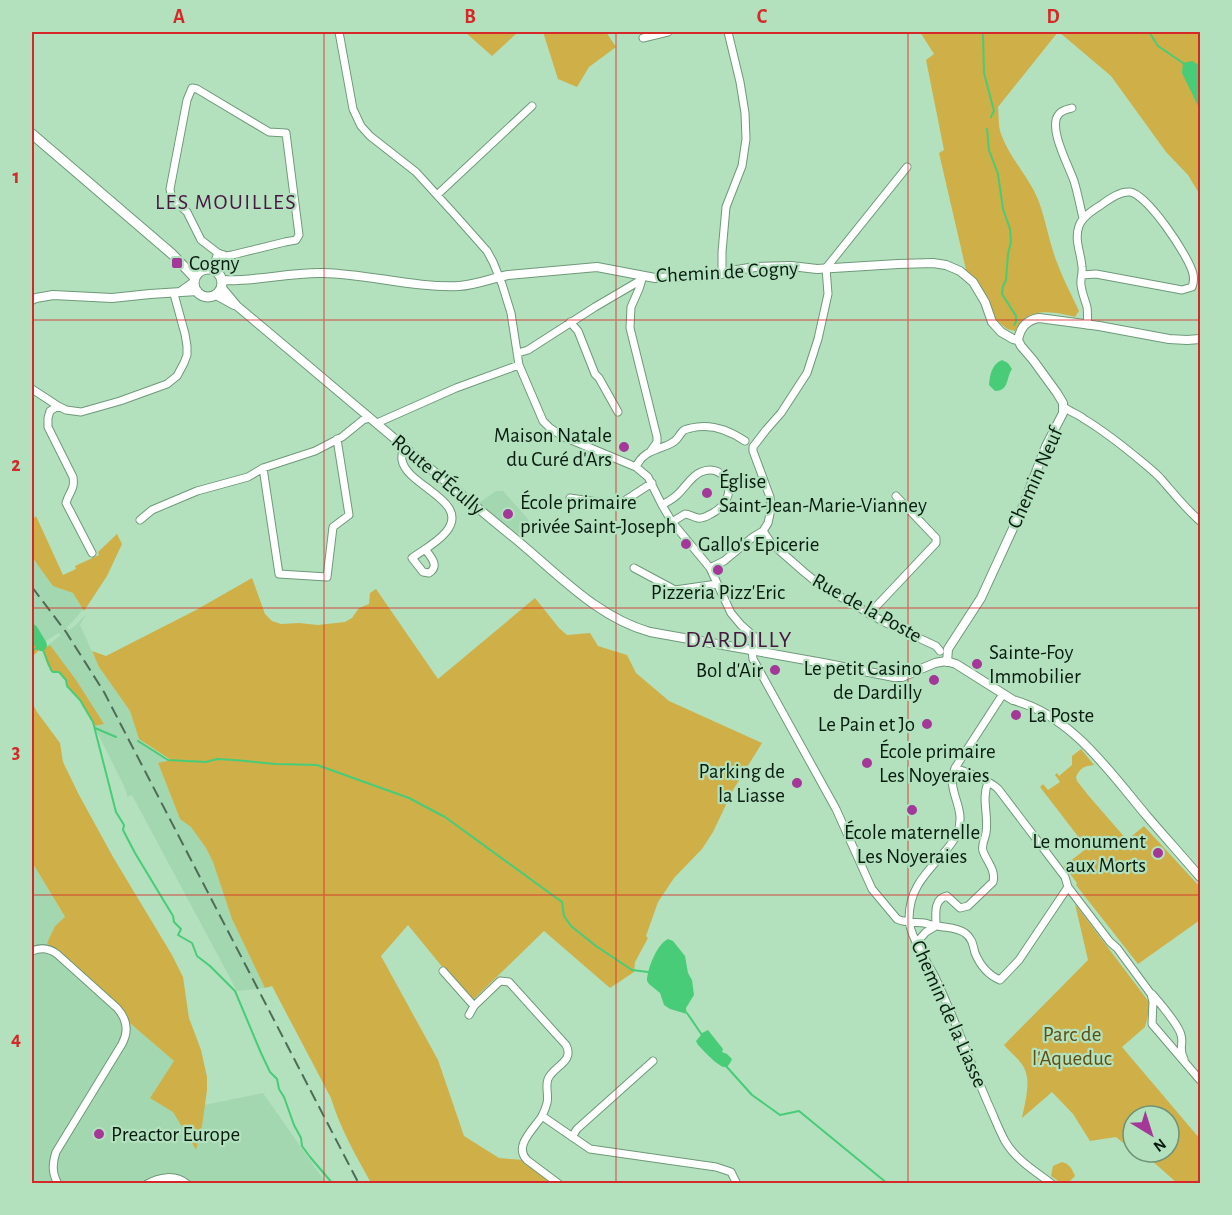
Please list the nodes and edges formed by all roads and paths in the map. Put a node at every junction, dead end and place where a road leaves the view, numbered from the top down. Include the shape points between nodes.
1 (339, 32) edge
2 (668, 32) edge
3 (728, 32) edge
4 (643, 38) dead end
5 (189, 80) dead end
6 (192, 88) junction
7 (532, 106) dead end
8 (1072, 108) dead end
9 (32, 134) edge
10 (907, 167) dead end
11 (437, 195) junction
12 (1083, 218) junction
13 (172, 254) junction
14 (218, 254) junction
15 (826, 268) junction
16 (212, 269) junction
17 (202, 270) junction
18 (722, 274) junction
19 (1082, 275) junction
20 (498, 277) junction
21 (642, 278) junction
22 (196, 284) junction
23 (220, 288) junction
24 (175, 294) junction
25 (32, 300) edge
26 (570, 322) junction
27 (1088, 325) junction
28 (1200, 339) edge
29 (1018, 340) junction
30 (518, 353) junction
31 (519, 365) junction
32 (32, 389) edge
33 (58, 406) junction
34 (1064, 407) junction
35 (618, 412) dead end
36 (373, 421) junction
37 (337, 439) junction
38 (745, 441) dead end
39 (404, 446) junction
40 (650, 452) junction
41 (636, 467) junction
42 (263, 468) junction
43 (652, 483) junction
44 (896, 496) dead end
45 (570, 498) dead end
46 (662, 505) junction
47 (140, 520) dead end
48 (1200, 521) edge
49 (672, 522) junction
50 (764, 531) junction
51 (425, 549) dead end
52 (92, 553) dead end
53 (634, 568) dead end
54 (710, 568) junction
55 (717, 584) junction
56 (869, 614) junction
57 (967, 621) junction
58 (752, 651) junction
59 (940, 651) junction
60 (762, 652) junction
61 (944, 661) junction
62 (1003, 694) junction
63 (955, 768) junction
64 (988, 782) junction
65 (1200, 877) edge
66 (1068, 888) junction
67 (909, 922) junction
68 (936, 926) junction
69 (917, 942) junction
70 (32, 951) edge
71 (442, 971) dead end
72 (1141, 980) junction
73 (474, 1006) junction
74 (1163, 1007) junction
75 (1153, 1008) junction
76 (469, 1015) dead end
77 (1182, 1044) junction
78 (1171, 1047) junction
79 (653, 1061) dead end
80 (1186, 1064) junction
81 (1200, 1080) edge
82 (542, 1116) junction
83 (572, 1137) junction
84 (58, 1184) edge
85 (147, 1184) edge
86 (187, 1184) edge
87 (559, 1184) edge
88 (737, 1184) edge
89 (1052, 1184) edge

1 - 11 street via 353,109 361,126
2 - 4 street
3 - 18 street via 740,82 746,139 742,166 726,207
5 - 6 street
6 - 14 street via 170,189 201,240
6 - 14 street via 269,132 286,133 299,235 296,240 237,254
7 - 11 street
8 - 12 street via 1059,114 1055,125
9 - 13 main road
10 - 15 street
11 - 20 street via 487,251
12 - 19 street via 1077,236
12 - 19 street via 1122,193 1131,192 1142,198 1178,243 1193,271 1194,283 1182,290 1096,274
13 - 17 main road
13 - 22 main road
14 - 16 street
15 - 18 street, Chemin de Cogny via 755,267
15 - 29 street, Chemin de Cogny via 953,266 978,288 992,322 1001,332
15 - 50 street via 828,294 807,373 782,413 753,447 770,497 771,509
16 - 17 main road
16 - 23 main road via 218,272
17 - 22 main road
18 - 21 street, Chemin de Cogny
19 - 27 street
20 - 21 street, Chemin de Cogny via 597,267
20 - 23 street, Chemin de Cogny via 460,286 324,273 286,274
20 - 30 street via 511,313
21 - 26 street
21 - 40 street via 631,307 630,328 657,437
22 - 23 main road via 204,297
22 - 24 street
23 - 36 street, Route d'Écully
24 - 25 street via 99,298 53,295
24 - 33 street via 187,346 177,376 167,384 81,412
26 - 30 street
26 - 35 street
27 - 28 street via 1169,339
27 - 29 street via 1045,318 1031,320 1020,330
29 - 34 street, Chemin Neuf
30 - 31 street
31 - 36 street
31 - 41 street via 539,415 550,428
32 - 33 street
33 - 52 street via 50,411 48,427 73,477 73,490 66,503
34 - 48 street via 1140,460
34 - 57 street, Chemin Neuf via 1021,511
36 - 37 street via 363,420
36 - 39 street, Route d'Écully
37 - 42 street via 315,451
37 - 42 street via 349,515 333,527 327,577 279,574
38 - 40 street via 731,432 703,425 685,429 677,441
39 - 51 street via 405,467 452,515 445,533
39 - 58 street, Route d'Écully via 609,618 650,632
40 - 41 street
41 - 43 street
42 - 47 street via 248,477 198,491 152,510
43 - 45 street via 618,505
43 - 46 street
44 - 56 street via 936,538 936,543
46 - 49 street
46 - 49 street via 700,472 717,472 729,483 727,498 720,508 698,518 685,514
49 - 54 street
50 - 54 street
50 - 56 street, Rue de la Poste via 771,543 804,573
53 - 55 street via 675,590
54 - 55 street
55 - 60 street via 731,613 757,639
56 - 59 street, Rue de la Poste
57 - 59 street, Chemin Neuf
57 - 61 street, Chemin Neuf
58 - 60 street
58 - 67 street, Chemin de la Liasse via 842,821 872,889 897,919
59 - 61 street, Rue de la Poste
60 - 61 street via 894,677
61 - 62 street via 956,664
62 - 63 street
62 - 65 street via 1060,723 1078,739
63 - 64 street
63 - 67 street via 952,786 960,810 957,833 916,887
64 - 66 street via 996,786 1065,876
64 - 68 street via 982,848 991,866 993,882 968,906 960,908 946,896 939,900
66 - 68 street via 1019,960 1000,980 984,968 966,934
66 - 72 street
67 - 68 street
67 - 69 street, Chemin de la Liasse
68 - 69 street
69 - 89 street, Chemin de la Liasse via 1005,1141 1018,1158
70 - 84 street via 44,948 54,952 117,1008 126,1027 122,1044 56,1152 53,1167
71 - 73 street
72 - 74 street
72 - 75 street via 1151,994
73 - 76 street
73 - 82 street via 500,981 509,982 566,1045 565,1060 548,1079 548,1098
74 - 75 street
74 - 77 street via 1181,1032
75 - 78 street via 1152,1024
77 - 78 street
77 - 80 street
78 - 80 street
79 - 83 street
80 - 81 street
82 - 83 street
82 - 87 street via 525,1141 522,1153
83 - 88 street via 590,1149 726,1170
85 - 86 street via 170,1177

